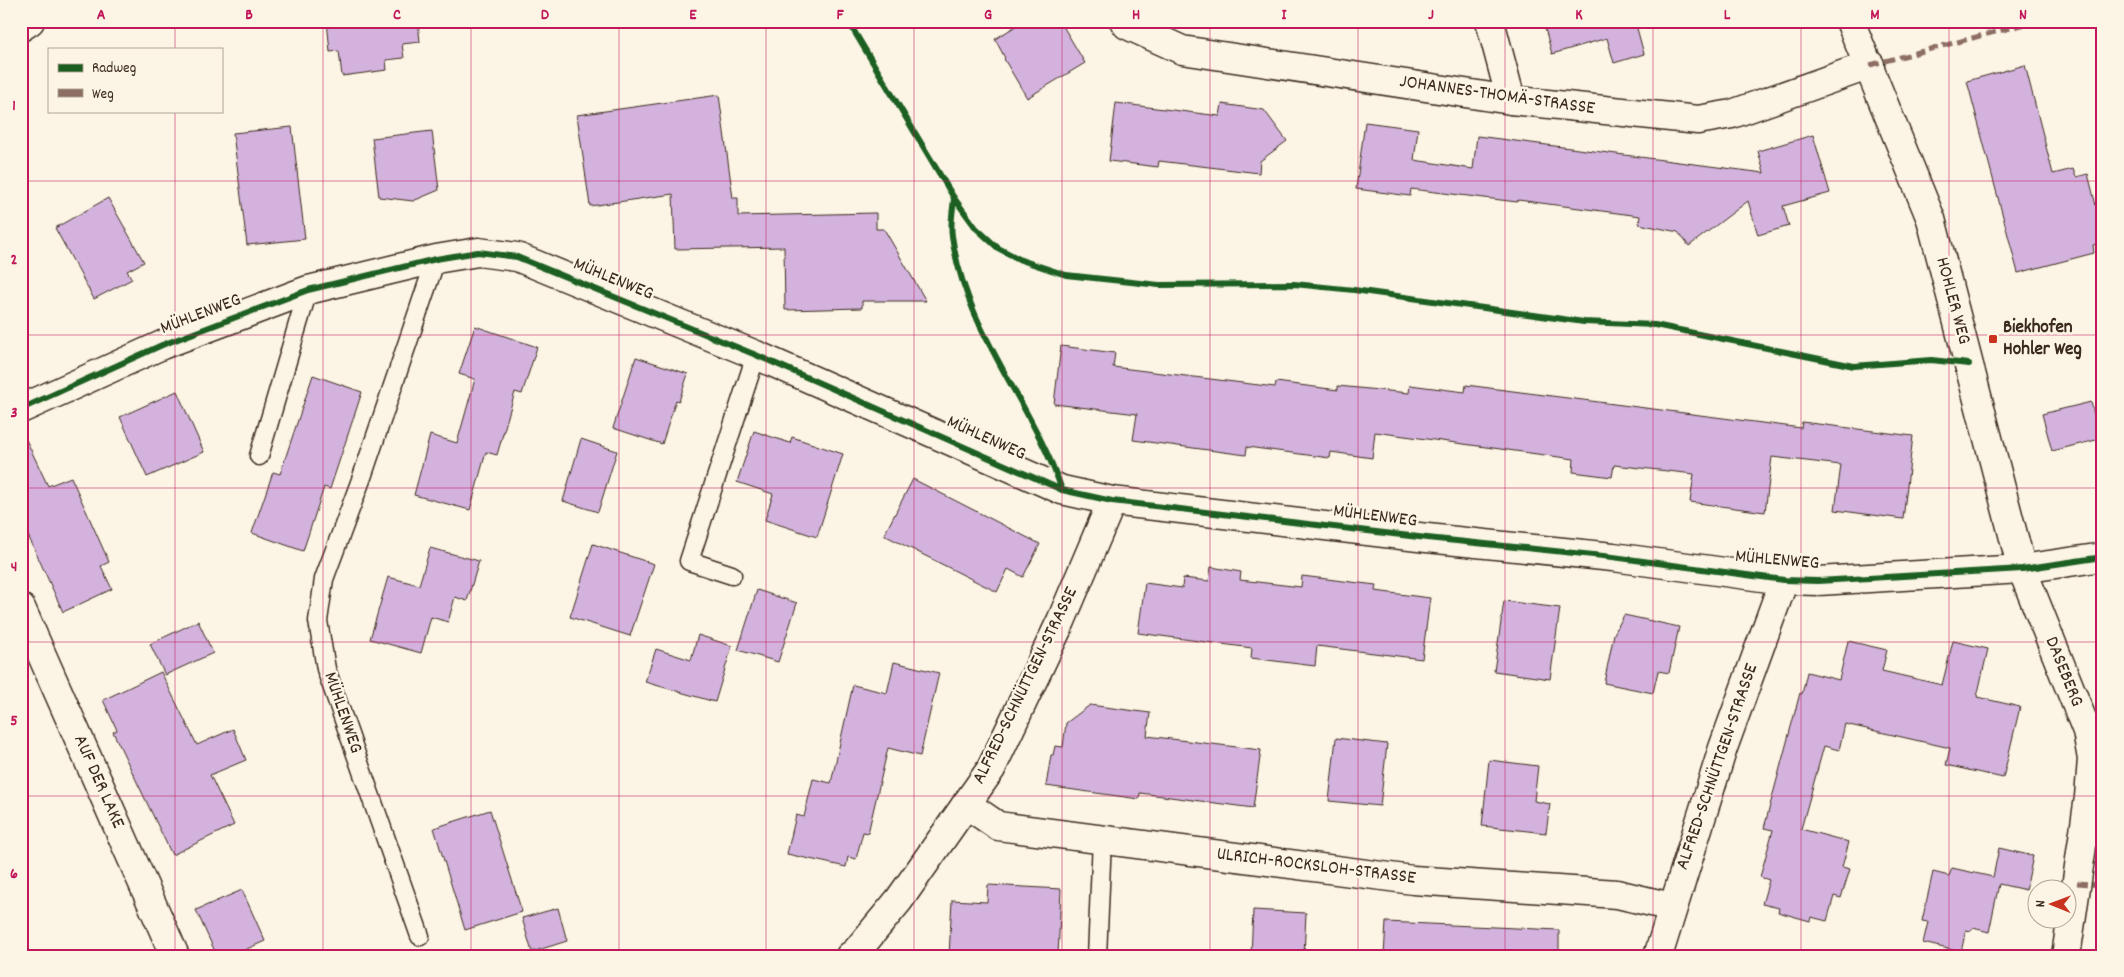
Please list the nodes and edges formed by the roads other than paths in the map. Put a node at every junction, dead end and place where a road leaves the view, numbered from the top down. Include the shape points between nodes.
1 (30, 21) edge
2 (1124, 21) edge
3 (1490, 21) edge
4 (1850, 21) edge
5 (21, 27) edge
6 (1870, 65) junction
7 (1511, 100) junction
8 (436, 259) junction
9 (308, 290) junction
10 (756, 355) junction
11 (21, 409) edge
12 (260, 456) dead end
13 (1112, 501) junction
14 (2103, 557) edge
15 (2022, 569) junction
16 (732, 575) dead end
17 (1784, 580) junction
18 (21, 608) edge
19 (966, 804) junction
20 (1102, 840) junction
21 (1672, 907) junction
22 (420, 936) dead end
23 (175, 956) edge
24 (850, 956) edge
25 (1097, 956) edge
26 (1658, 956) edge
27 (2066, 956) edge

1 - 5 street
2 - 7 street, JOHANNES-THOMÄ-STRASSE via 1182,50
3 - 7 street
4 - 6 street, HOHLER WEG
6 - 7 street, JOHANNES-THOMÄ-STRASSE via 1732,114 1698,120
6 - 15 street, HOHLER WEG via 1931,219
8 - 9 street, MÜHLENWEG
8 - 10 street, MÜHLENWEG via 478,252 517,257
8 - 22 lane, MÜHLENWEG via 324,579 318,621 326,669
9 - 11 street, MÜHLENWEG via 162,346
9 - 12 lane
10 - 13 street, MÜHLENWEG via 1062,490
10 - 16 lane via 689,561
13 - 17 street, MÜHLENWEG via 1613,557
13 - 19 street, ALFRED-SCHNÜTTGEN-STRASSE via 1057,629 991,769
14 - 15 street
15 - 17 street, MÜHLENWEG via 1818,581
15 - 27 street, DASEBERG via 2087,732 2092,759
17 - 21 street, ALFRED-SCHNÜTTGEN-STRASSE via 1723,748
18 - 23 street, AUF DER LAKE
19 - 20 street, ULRICH-ROCKSLOH-STRASSE via 998,826
19 - 24 street, ALFRED-SCHNÜTTGEN-STRASSE via 899,900 856,953
20 - 21 street, ULRICH-ROCKSLOH-STRASSE via 1413,880 1617,894
20 - 25 lane
21 - 26 street, ALFRED-SCHNÜTTGEN-STRASSE

